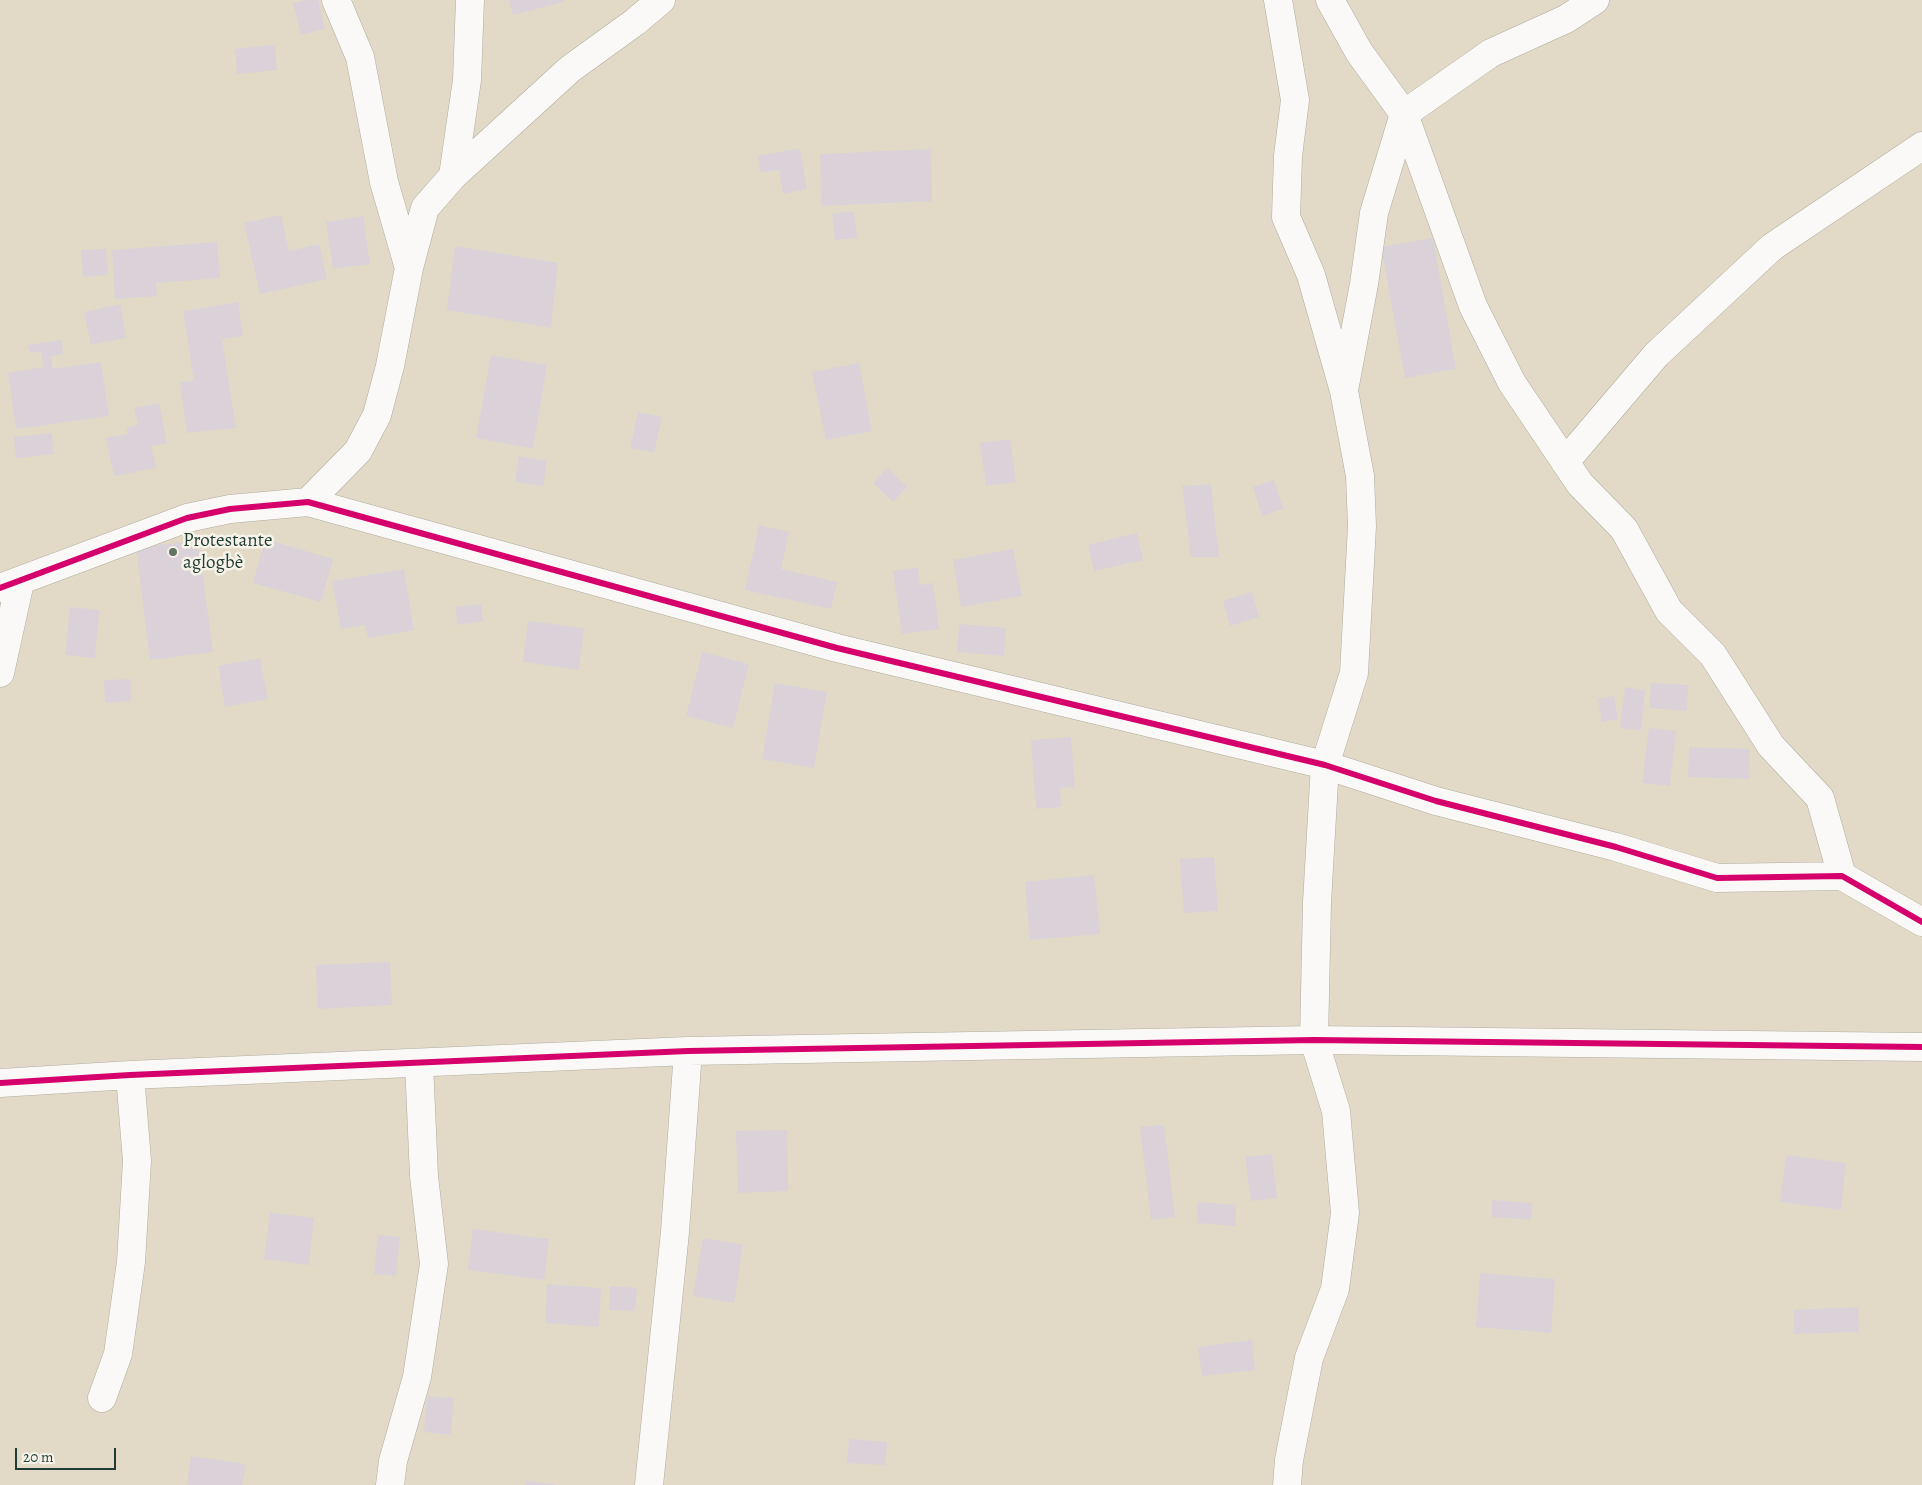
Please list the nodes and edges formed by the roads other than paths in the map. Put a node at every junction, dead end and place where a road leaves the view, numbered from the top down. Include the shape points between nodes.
1 (336, 0) edge
2 (470, 0) edge
3 (661, 0) edge
4 (1278, 0) edge
5 (1330, 0) edge
6 (1595, 0) edge
7 (630, 11) edge
8 (1404, 114) junction
9 (1922, 146) edge
10 (453, 176) junction
11 (408, 268) junction
12 (1344, 391) junction
13 (1565, 462) junction
14 (308, 502) junction
15 (10, 585) edge
16 (0, 673) edge
17 (1325, 765) junction
18 (1842, 876) junction
19 (1921, 924) edge
20 (1314, 1040) junction
21 (1922, 1047) edge
22 (688, 1051) junction
23 (419, 1063) junction
24 (130, 1075) junction
25 (0, 1083) edge
26 (102, 1398) dead end
27 (390, 1485) edge
28 (649, 1485) edge
29 (1287, 1485) edge

1 - 11 street via 360,57 384,182
2 - 10 street via 467,80
3 - 7 street
4 - 12 street via 1295,100 1288,156 1286,217 1311,276
5 - 8 street via 1359,52
6 - 8 street via 1566,19 1491,52
7 - 10 street
8 - 12 street via 1374,213
8 - 13 street via 1472,306 1512,382
9 - 13 street via 1772,247 1656,355
10 - 11 street via 425,208
11 - 14 street via 390,366 377,415 358,451
12 - 17 street via 1360,476 1360,578 1354,672
13 - 18 street via 1580,484 1624,528 1669,612 1713,655 1771,746 1820,798
14 - 15 street via 187,518
14 - 17 street via 837,648
15 - 16 street
17 - 18 street via 1436,801 1717,878
17 - 20 street via 1317,902
18 - 19 street
20 - 21 street
20 - 22 street
20 - 29 street via 1336,1111 1345,1213 1335,1289 1309,1358
22 - 23 street
22 - 28 street via 675,1232
23 - 24 street
23 - 27 street via 424,1176 434,1264 417,1377 393,1461
24 - 25 street
24 - 26 street via 137,1161 131,1262 118,1354

